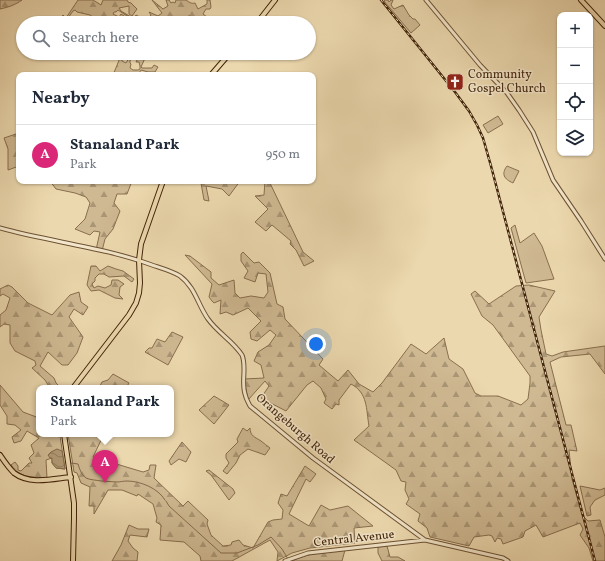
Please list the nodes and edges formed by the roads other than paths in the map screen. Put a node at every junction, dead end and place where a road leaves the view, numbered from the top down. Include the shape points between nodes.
1 (275, 0) edge
2 (426, 0) edge
3 (581, 0) edge
4 (262, 16) edge
5 (605, 26) edge
6 (224, 60) edge
7 (214, 72) edge
8 (162, 184) edge
9 (0, 228) edge
10 (604, 255) edge
11 (605, 259) edge
12 (139, 260) junction
13 (75, 385) edge
14 (65, 437) edge
15 (0, 455) edge
16 (70, 477) junction
17 (425, 540) junction
18 (287, 560) edge
19 (73, 561) edge
20 (508, 561) edge

1 - 4 main road
2 - 10 street via 513,101 533,132 553,180
3 - 5 main road
6 - 7 main road
8 - 12 main road via 142,241
9 - 12 street, Orangeburgh Road
10 - 11 street
12 - 13 main road via 139,288 133,308
12 - 17 street, Orangeburgh Road via 182,278 196,295 210,322 240,352 244,362 244,392 250,406 313,458
14 - 16 main road
15 - 16 main road via 14,472 26,479 34,481
16 - 19 main road via 74,514
17 - 18 street, Central Avenue via 308,553
17 - 20 street

